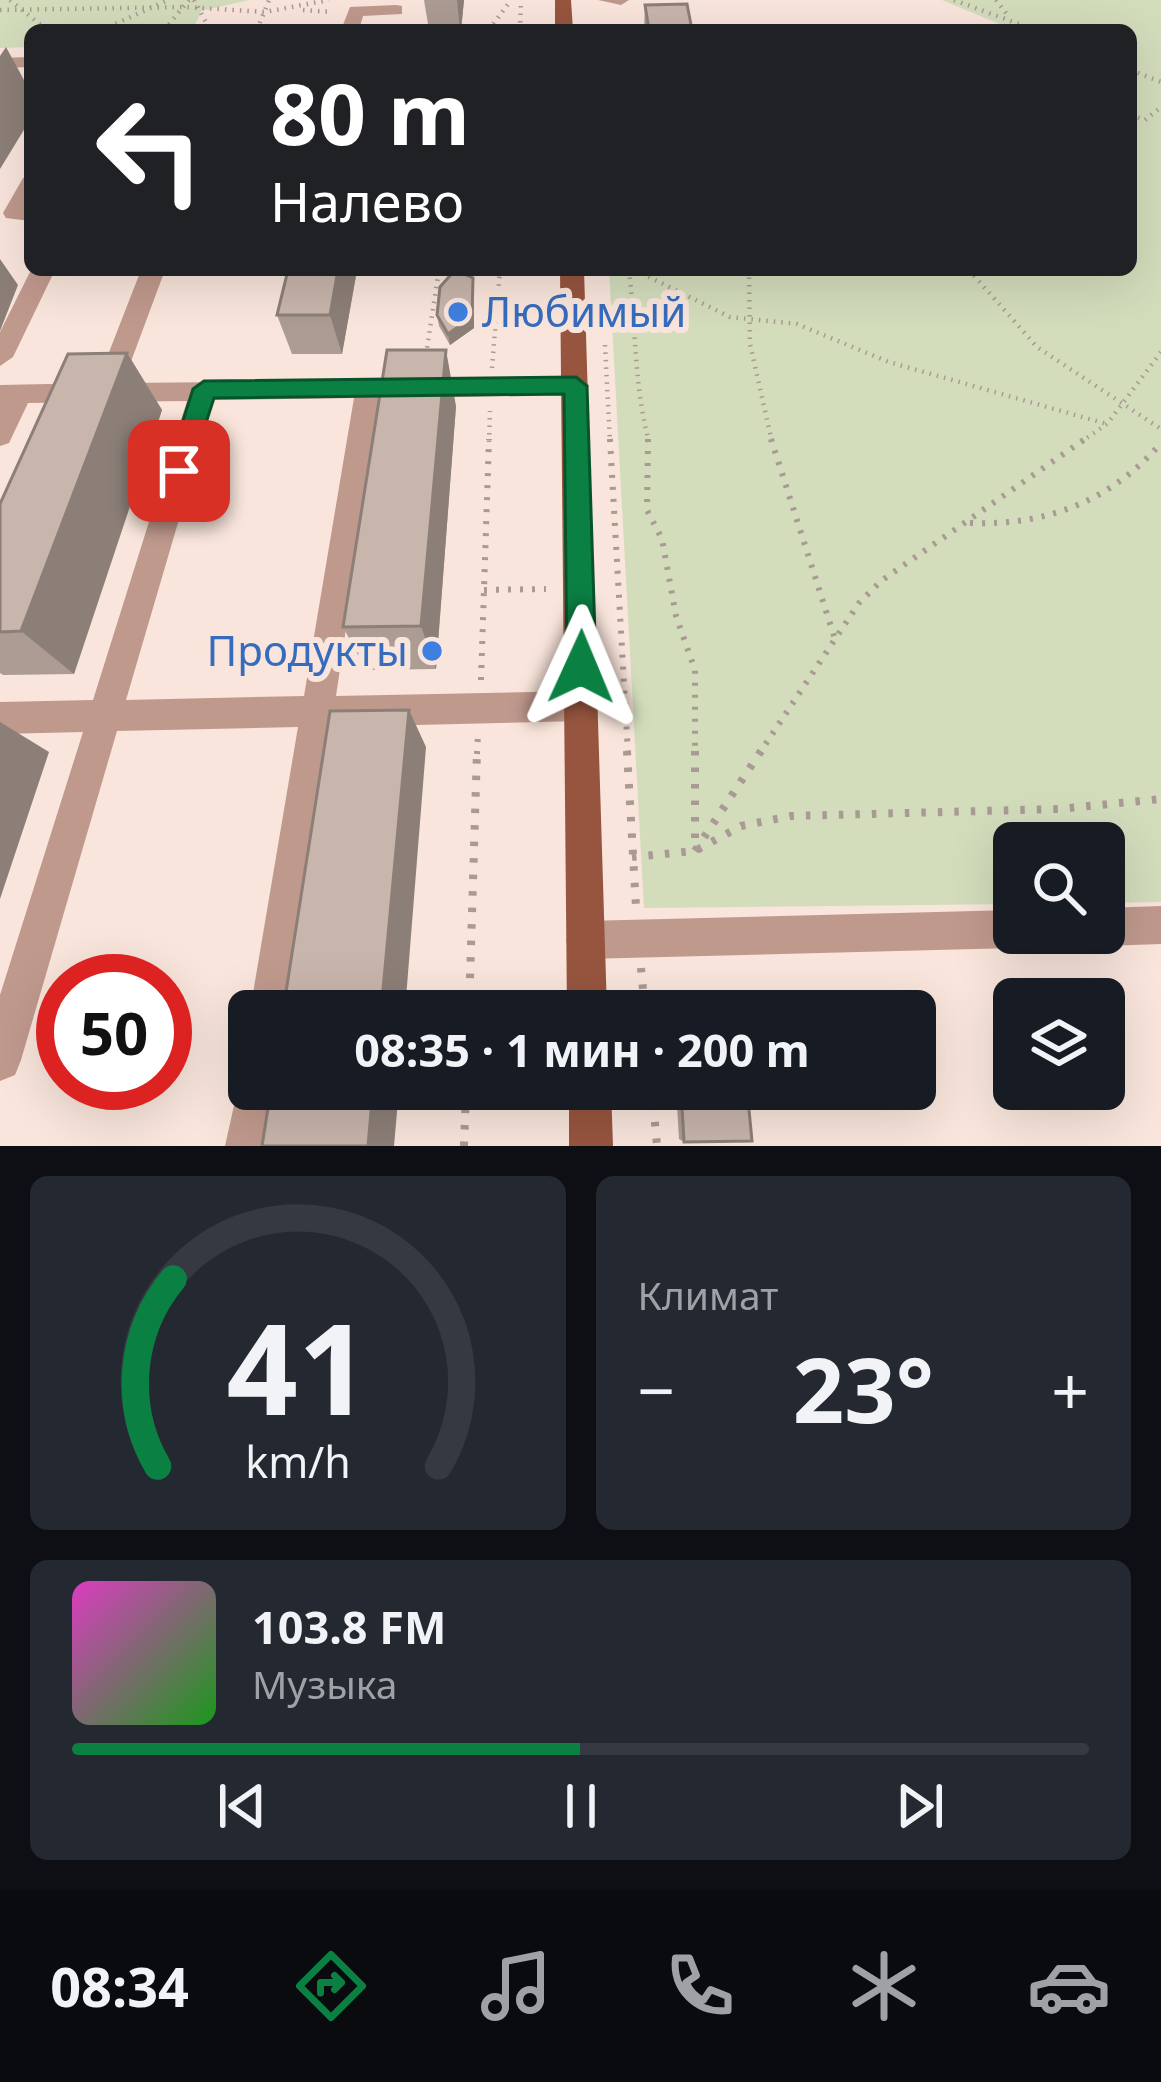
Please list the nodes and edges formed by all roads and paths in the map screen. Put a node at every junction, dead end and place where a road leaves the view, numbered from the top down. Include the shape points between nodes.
1 (10, 0) edge
2 (133, 0) edge
3 (168, 0) edge
4 (192, 0) edge
5 (269, 0) edge
6 (329, 0) edge
7 (511, 0) edge
8 (606, 0) edge
9 (622, 0) edge
10 (954, 0) edge
11 (996, 0) edge
12 (112, 7) junction
13 (158, 7) junction
14 (185, 7) junction
15 (200, 9) junction
16 (0, 10) edge
17 (25, 10) junction
18 (396, 10) dead end
19 (265, 12) junction
20 (1011, 20) junction
21 (40, 24) edge
22 (117, 24) edge
23 (169, 24) edge
24 (207, 24) edge
25 (260, 24) edge
26 (352, 24) edge
27 (493, 24) edge
28 (1021, 24) edge
29 (24, 194) edge
30 (24, 214) edge
31 (40, 276) edge
32 (151, 276) edge
33 (438, 276) edge
34 (500, 276) edge
35 (572, 276) edge
36 (632, 276) edge
37 (645, 276) edge
38 (749, 276) edge
39 (975, 276) edge
40 (753, 320) junction
41 (605, 338) dead end
42 (1161, 352) edge
43 (0, 357) edge
44 (491, 384) junction
45 (420, 385) junction
46 (369, 386) junction
47 (576, 386) junction
48 (204, 389) junction
49 (107, 391) junction
50 (10, 394) edge
51 (1122, 408) junction
52 (1107, 424) junction
53 (1161, 429) edge
54 (0, 436) edge
55 (1161, 443) edge
56 (967, 523) junction
57 (836, 639) junction
58 (479, 706) junction
59 (581, 706) junction
60 (320, 710) junction
61 (104, 716) junction
62 (0, 718) edge
63 (1161, 800) edge
64 (695, 851) junction
65 (632, 857) junction
66 (1161, 925) edge
67 (1125, 926) edge
68 (993, 930) edge
69 (585, 940) junction
70 (639, 940) junction
71 (273, 990) edge
72 (470, 990) edge
73 (586, 990) edge
74 (0, 1060) edge
75 (253, 1110) edge
76 (465, 1110) edge
77 (590, 1110) edge
78 (654, 1110) edge
79 (247, 1146) edge
80 (464, 1146) edge
81 (591, 1146) edge
82 (657, 1146) edge

1 - 17 path
2 - 12 path
3 - 13 path
4 - 14 path
4 - 15 path
5 - 19 path
6 - 19 path
7 - 27 path
8 - 9 street
10 - 20 path
11 - 20 path
12 - 13 path
12 - 17 path
13 - 14 path
13 - 22 path
14 - 15 path
14 - 23 path
15 - 19 path
15 - 24 path
16 - 17 path
17 - 21 path
18 - 26 street via 356,11
19 - 25 path
20 - 28 path
29 - 30 street via 14,213
31 - 43 street
32 - 49 street
33 - 45 path
34 - 44 path
35 - 47 main road
36 - 64 path via 635,390 649,442 646,510 662,539 695,670
37 - 40 path
38 - 40 path
39 - 51 path via 1037,347
40 - 52 path via 796,324 889,362
40 - 57 path via 760,390
41 - 65 path
42 - 51 path
44 - 45 street
44 - 47 street
44 - 58 path
45 - 46 street
46 - 48 street
46 - 60 street
47 - 59 main road
48 - 49 street
48 - 61 street
49 - 50 street
50 - 54 street
51 - 52 path
51 - 53 path
52 - 56 path
55 - 56 path via 1148,462 1088,502 1013,528
56 - 57 path via 881,580
57 - 64 path
58 - 59 street
58 - 60 street
58 - 72 path
59 - 69 main road
60 - 61 street
60 - 71 street
61 - 62 street
61 - 74 street
63 - 64 path via 790,816 741,826
64 - 65 path
65 - 70 path
66 - 67 street
68 - 70 street
69 - 70 street
69 - 73 main road
75 - 79 street
76 - 80 path
77 - 81 main road
78 - 82 path

